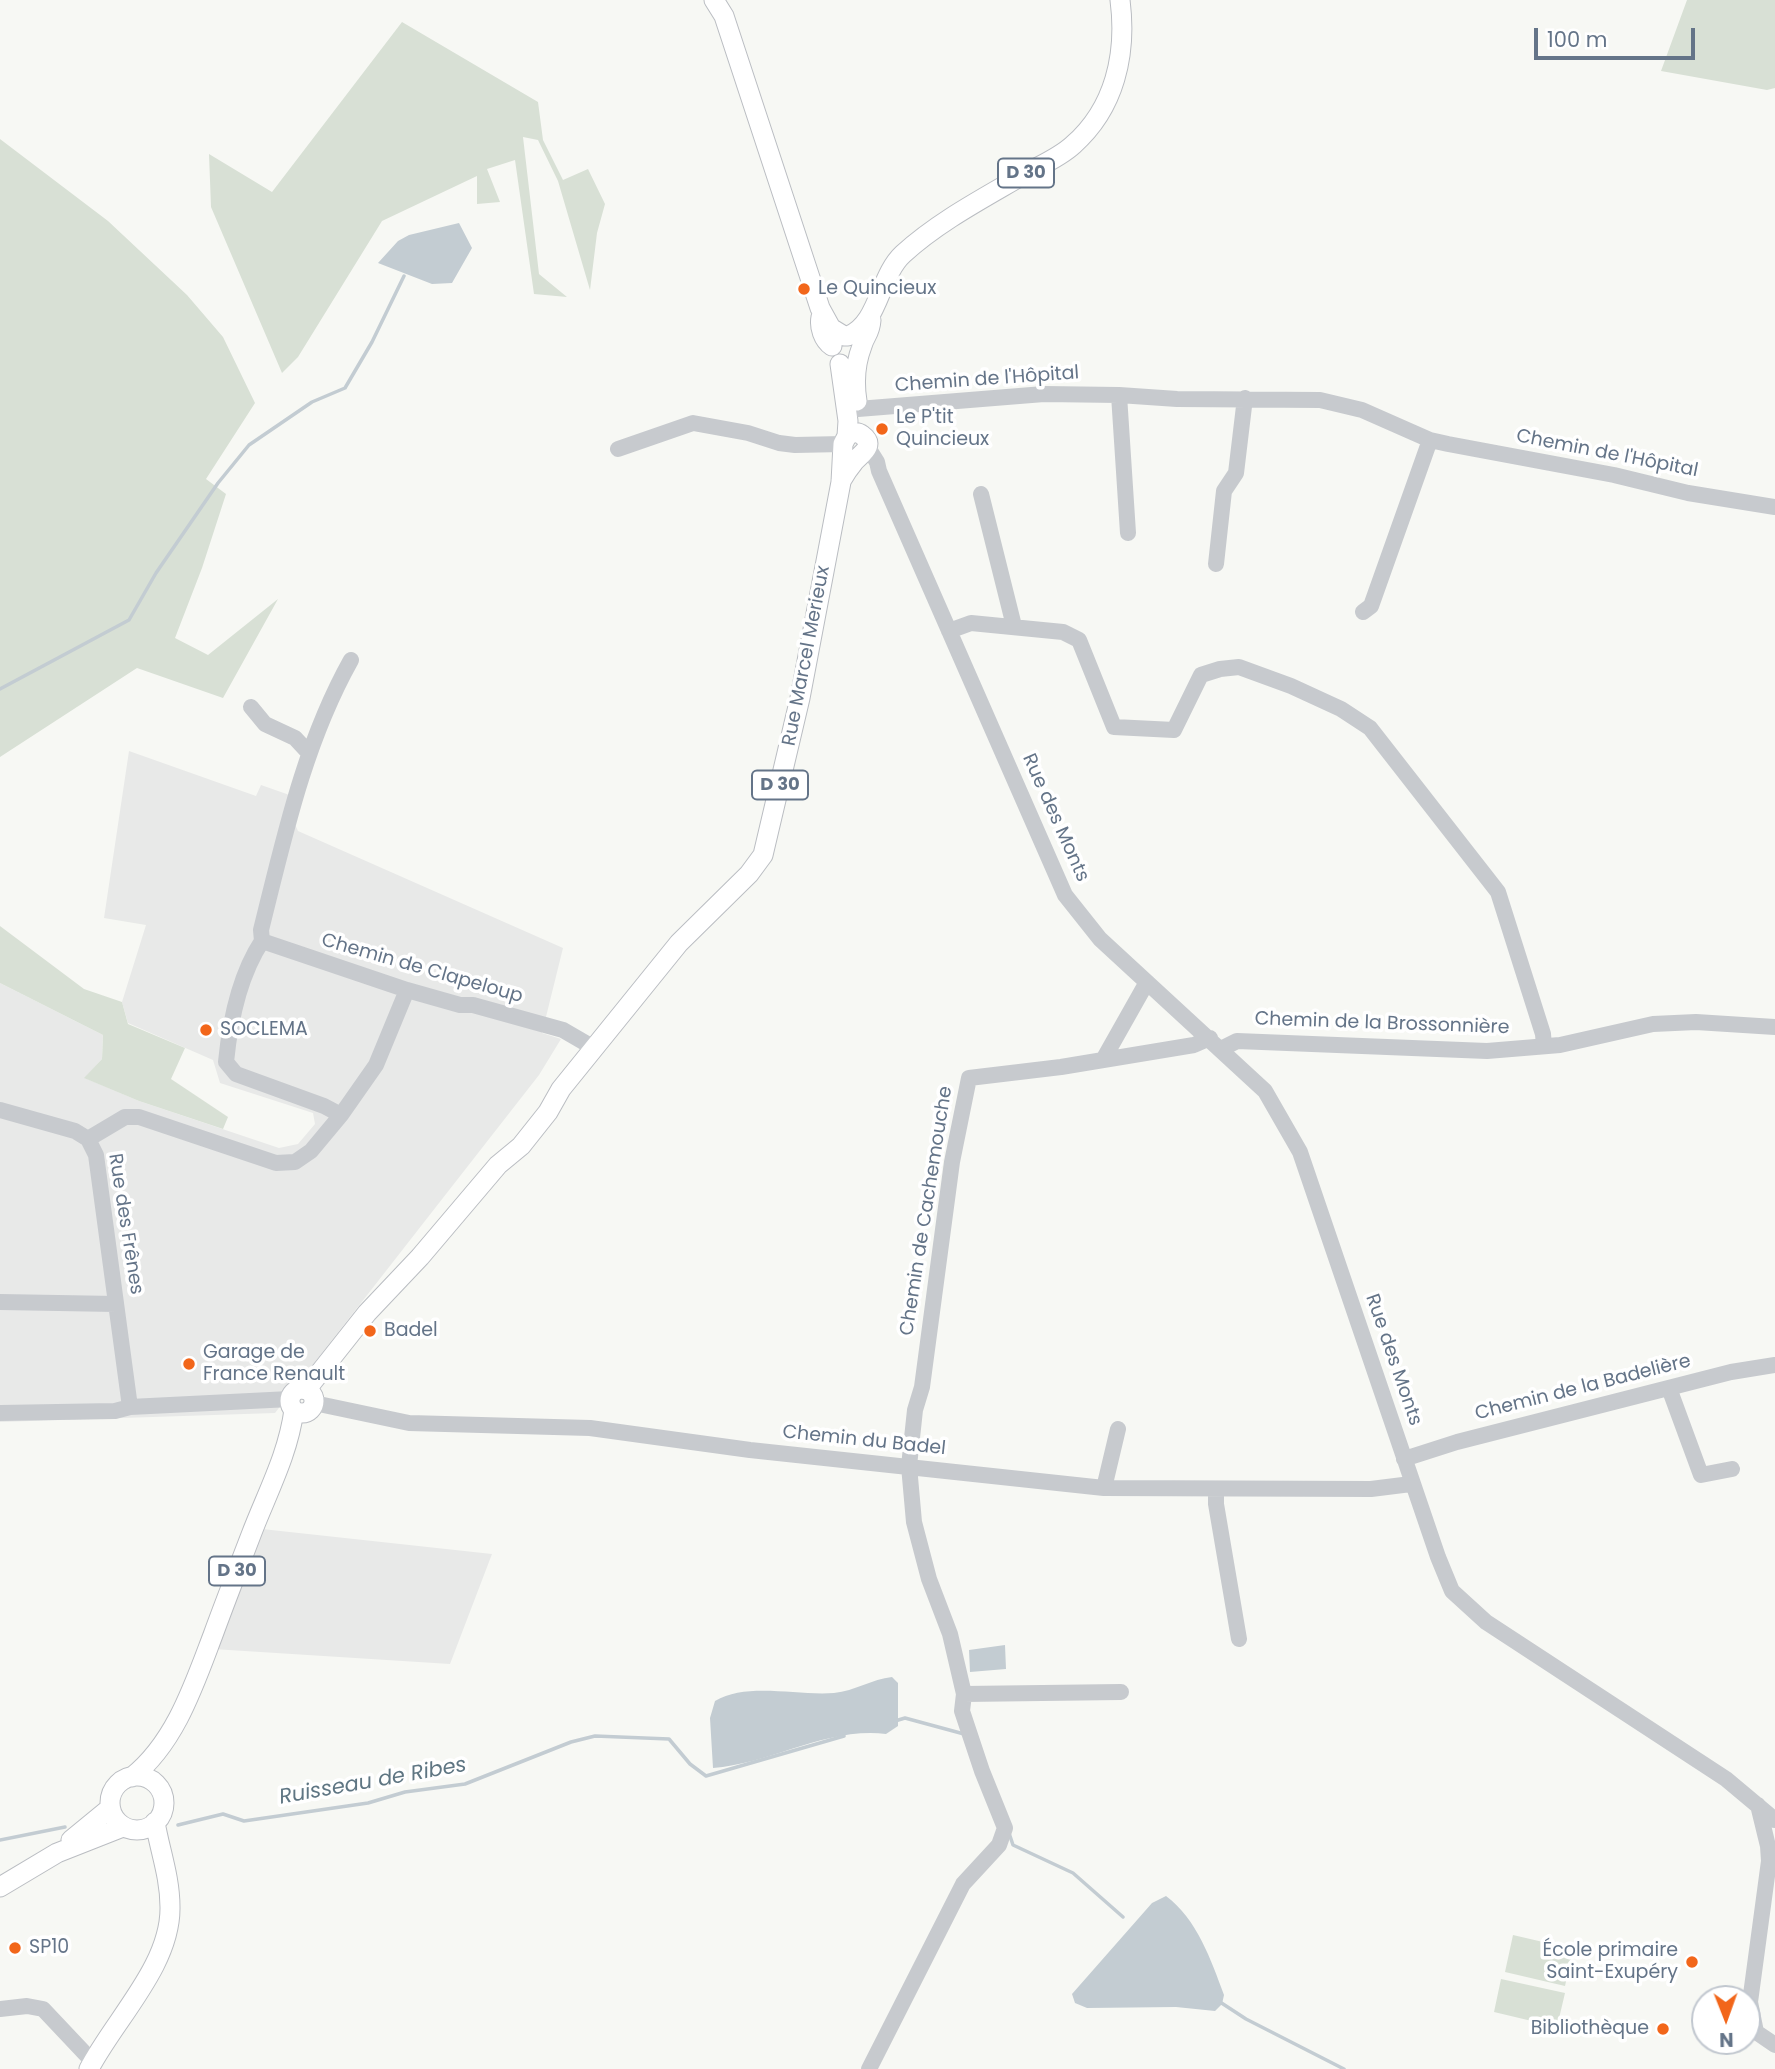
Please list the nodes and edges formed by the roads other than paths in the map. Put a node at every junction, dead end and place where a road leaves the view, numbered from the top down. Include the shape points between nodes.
1 (714, 0) edge
2 (1120, 0) edge
3 (847, 348) junction
4 (1119, 395) junction
5 (1245, 398) junction
6 (858, 409) junction
7 (1430, 440) junction
8 (854, 446) junction
9 (618, 449) dead end
10 (981, 494) dead end
11 (1775, 508) edge
12 (1128, 533) dead end
13 (1216, 564) dead end
14 (1363, 612) dead end
15 (1014, 626) junction
16 (949, 631) junction
17 (351, 660) dead end
18 (251, 707) dead end
19 (308, 752) junction
20 (262, 941) junction
21 (1147, 982) junction
22 (407, 990) junction
23 (1775, 1027) edge
24 (1215, 1044) junction
25 (1544, 1046) junction
26 (594, 1048) junction
27 (1103, 1060) junction
28 (0, 1110) edge
29 (341, 1115) junction
30 (88, 1139) junction
31 (0, 1302) edge
32 (116, 1304) junction
33 (1775, 1365) edge
34 (1669, 1388) junction
35 (301, 1400) junction
36 (131, 1407) junction
37 (0, 1413) edge
38 (1118, 1429) dead end
39 (1404, 1459) junction
40 (909, 1466) junction
41 (1732, 1469) dead end
42 (1411, 1484) junction
43 (1104, 1488) junction
44 (1216, 1489) junction
45 (1239, 1639) dead end
46 (1121, 1692) dead end
47 (964, 1694) junction
48 (172, 1728) junction
49 (132, 1776) junction
50 (157, 1786) junction
51 (1758, 1805) junction
52 (110, 1808) junction
53 (1775, 1820) edge
54 (155, 1822) junction
55 (130, 1828) junction
56 (1772, 1845) edge
57 (57, 1853) junction
58 (167, 1868) junction
59 (0, 1887) edge
60 (0, 2009) edge
61 (1775, 2045) edge
62 (91, 2065) edge
63 (869, 2069) edge

1 - 3 main road via 724,16 822,313
2 - 3 main road, D 30 via 1120,60 1109,97 1094,123 1072,147 964,209 901,256 872,312 870,331
3 - 6 main road, Rue Marcel Merieux / D 30
3 - 8 main road, Rue Marcel Merieux / D 30 via 848,421
4 - 5 street, Chemin de l'Hôpital
4 - 6 street, Chemin de l'Hôpital via 1044,394
4 - 12 street
5 - 7 street, Chemin de l'Hôpital via 1320,400 1362,410
5 - 13 street via 1236,473 1224,491
6 - 8 main road, Rue Marcel Merieux / D 30
7 - 11 street, Chemin de l'Hôpital
7 - 14 street via 1371,606
8 - 9 street via 779,443 693,424
8 - 16 street, Rue des Monts via 879,471
8 - 26 main road, Rue Marcel Merieux / D 30 via 840,473 800,698 763,855 679,943
10 - 15 street
15 - 16 street via 971,623
15 - 25 street, Chemin de la Brossonnière via 1063,632 1079,640 1114,727 1174,730 1201,676 1239,667 1341,709 1370,728 1498,892
16 - 21 street, Rue des Monts via 1065,895 1100,939
17 - 19 street
18 - 19 street via 265,724 295,738
19 - 20 street via 261,930
20 - 22 street, Chemin de Clapeloup
20 - 29 street via 244,977 226,1062 236,1074
21 - 24 street, Rue des Monts
21 - 27 street
22 - 26 street, Chemin de Clapeloup via 563,1030
22 - 29 street via 376,1065
23 - 25 street, Chemin de la Brossonnière via 1653,1024
24 - 25 street, Chemin de la Brossonnière via 1237,1041 1487,1051
24 - 27 street, Chemin de Cachemouche
24 - 39 street, Rue des Monts via 1265,1091 1300,1152
26 - 35 main road, Rue Marcel Merieux / D 30 via 521,1146 498,1165 350,1333
27 - 40 street, Chemin de Cachemouche via 970,1078 952,1162
28 - 30 street, Rue des Frênes via 75,1131
29 - 30 street via 311,1151 295,1162 276,1163 139,1117 125,1117
30 - 32 street, Rue des Frênes via 96,1155
31 - 32 street
32 - 36 street, Rue des Frênes
33 - 34 street, Chemin de la Badelière
34 - 39 street, Chemin de la Badelière
34 - 41 street via 1701,1475
35 - 36 street, Chemin du Badel
35 - 40 street, Chemin du Badel via 409,1423 590,1428
35 - 48 main road, Rue Marcel Merieux / D 30 via 290,1441 193,1688
36 - 37 street, Chemin du Badel
38 - 43 street
39 - 42 street, Rue des Monts
40 - 43 street, Chemin du Badel
40 - 47 street via 914,1522
42 - 44 street, Chemin du Badel via 1371,1489
42 - 51 street, Rue des Monts via 1452,1591 1486,1622 1726,1779
43 - 44 street, Chemin du Badel
44 - 45 street
46 - 47 street
47 - 63 street via 962,1711 1005,1828 999,1845 957,1894
48 - 49 main road, Rue Marcel Merieux / D 30 via 146,1766
48 - 50 main road, Rue Marcel Merieux / D 30
49 - 50 main road via 145,1777
49 - 52 main road via 116,1785
50 - 54 main road via 163,1807
51 - 53 street, Rue des Monts
51 - 56 street
52 - 55 main road
52 - 57 main road
54 - 55 main road via 144,1829
54 - 58 main road
55 - 57 main road
55 - 58 main road via 151,1840
56 - 61 street via 1751,2002 1756,2032
57 - 59 main road
58 - 62 main road via 171,1910 159,1957
60 - 62 street via 43,2009

